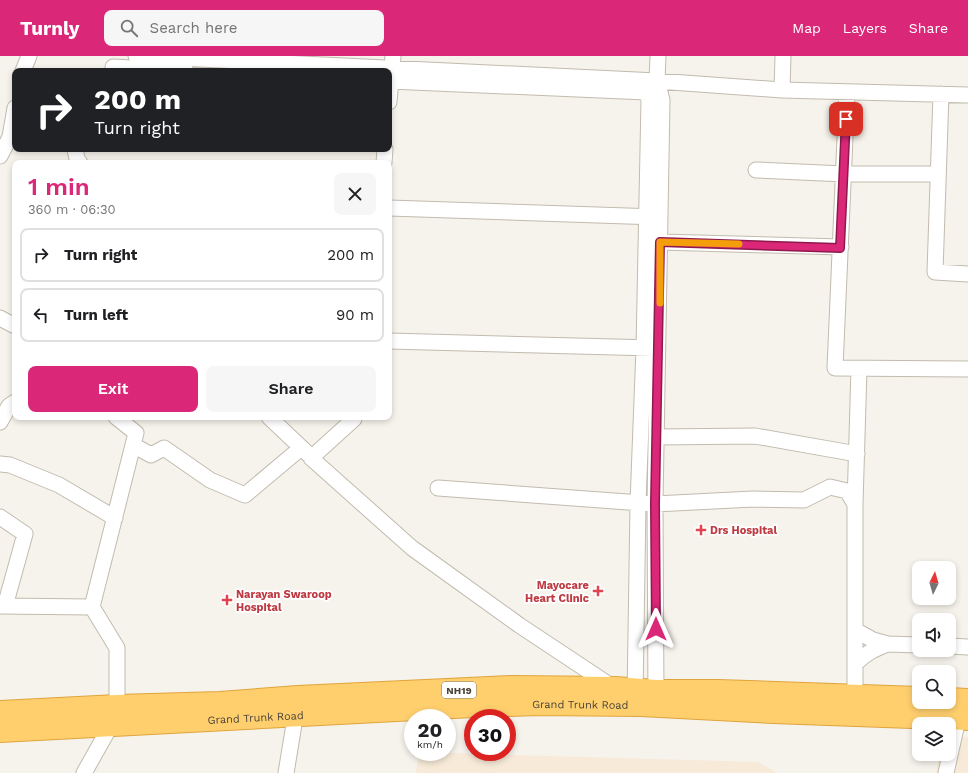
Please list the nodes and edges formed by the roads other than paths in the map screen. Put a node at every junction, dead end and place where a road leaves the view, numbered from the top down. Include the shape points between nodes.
1 (29, 56) edge
2 (136, 56) edge
3 (658, 56) edge
4 (784, 56) edge
5 (253, 59) edge
6 (113, 65) edge
7 (24, 68) edge
8 (150, 68) edge
9 (349, 68) edge
10 (392, 72) edge
11 (392, 72) edge
12 (657, 81) junction
13 (782, 90) junction
14 (847, 92) junction
15 (941, 94) junction
16 (968, 95) edge
17 (12, 125) edge
18 (0, 156) edge
19 (756, 170) dead end
20 (844, 174) junction
21 (938, 174) junction
22 (392, 208) edge
23 (654, 217) junction
24 (660, 242) junction
25 (840, 248) junction
26 (968, 274) edge
27 (0, 318) edge
28 (12, 324) edge
29 (392, 341) edge
30 (644, 348) junction
31 (659, 348) junction
32 (859, 369) junction
33 (968, 369) edge
34 (12, 404) edge
35 (1, 419) edge
36 (120, 420) edge
37 (273, 420) edge
38 (351, 420) edge
39 (656, 437) junction
40 (133, 445) junction
41 (306, 453) junction
42 (857, 454) junction
43 (0, 464) edge
44 (438, 488) dead end
45 (638, 503) junction
46 (655, 504) junction
47 (855, 504) junction
48 (0, 517) edge
49 (115, 518) junction
50 (2, 606) edge
51 (92, 607) junction
52 (855, 630) junction
53 (888, 644) junction
54 (912, 645) edge
55 (956, 646) edge
56 (968, 647) edge
57 (855, 664) junction
58 (639, 696) junction
59 (855, 696) junction
60 (912, 698) edge
61 (296, 706) junction
62 (961, 707) edge
63 (0, 712) edge
64 (114, 715) junction
65 (0, 731) edge
66 (84, 773) edge
67 (286, 773) edge
68 (946, 773) edge

1 - 7 street
2 - 5 street
3 - 12 street
4 - 13 street
5 - 9 street
6 - 8 street
10 - 12 street
11 - 23 street via 646,92 649,100
12 - 13 street
12 - 23 street via 662,100
13 - 14 street
14 - 15 street
14 - 20 street
15 - 16 street
15 - 21 street
17 - 18 street via 10,137
19 - 20 street
20 - 21 street
20 - 25 street
21 - 26 street via 935,272
22 - 23 street
23 - 24 street
23 - 30 street
24 - 25 street
24 - 31 street
25 - 32 street via 835,368
27 - 28 street
29 - 30 street
30 - 31 street
30 - 45 street
31 - 39 street
32 - 33 street
32 - 42 street
34 - 35 street
36 - 40 street via 136,433
37 - 41 street
38 - 41 street
39 - 42 street via 755,436
39 - 46 street
40 - 41 street via 151,454 164,448 210,480 245,495
40 - 49 street
41 - 58 street via 412,548 519,625
42 - 47 street
43 - 49 street via 10,465 59,485
44 - 45 street
45 - 46 street
45 - 58 street
46 - 47 street via 753,499 804,500 830,487 847,491
46 - 58 street
47 - 52 street
48 - 50 street via 25,534
49 - 51 street
50 - 51 street
51 - 64 street via 117,648
52 - 53 street
52 - 57 street
53 - 54 street
53 - 57 street via 872,650
55 - 56 street
57 - 59 street
58 - 59 highway, Grand Trunk Road / NH19 via 718,691
58 - 61 highway, Grand Trunk Road / NH19 via 512,687
58 - 62 highway, Grand Trunk Road / NH19 via 773,712
59 - 60 highway, Grand Trunk Road / NH19
61 - 64 highway, Grand Trunk Road / NH19 via 220,703
61 - 67 street
62 - 68 street
63 - 64 highway, Grand Trunk Road / NH19
64 - 65 highway, Grand Trunk Road / NH19
64 - 66 street

